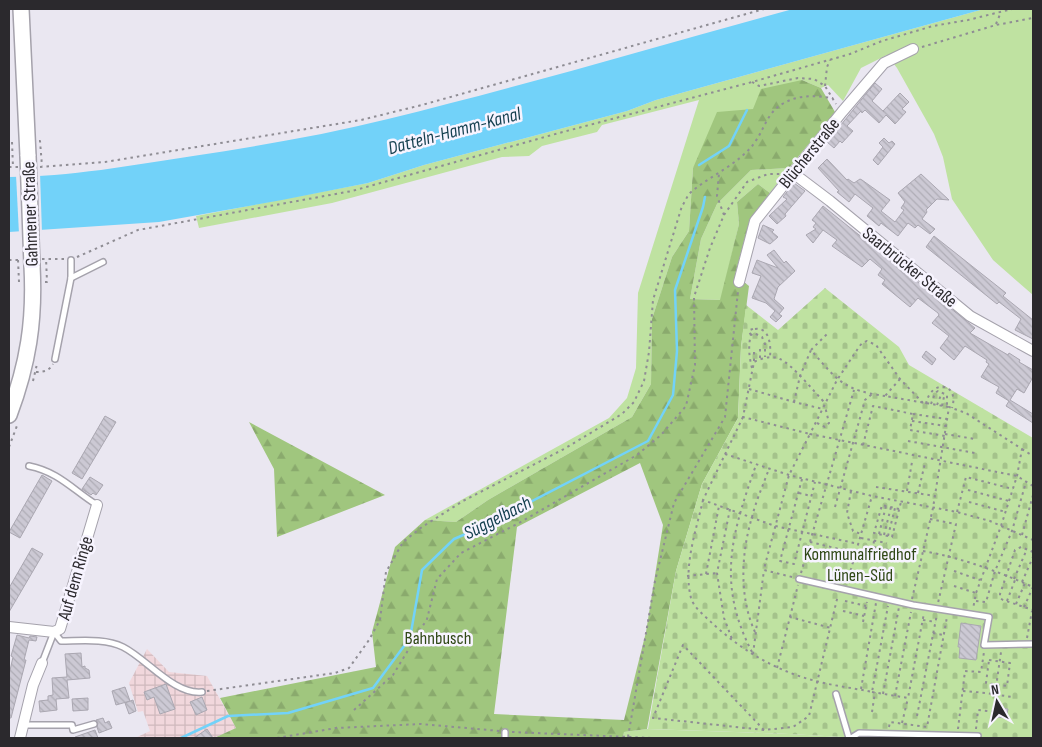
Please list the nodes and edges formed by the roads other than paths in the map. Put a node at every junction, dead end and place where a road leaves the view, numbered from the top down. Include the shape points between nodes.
1 (22, 9) edge
2 (913, 50) road end
3 (793, 173) junction
4 (71, 260) road end
5 (103, 262) dead end
6 (71, 278) junction
7 (739, 282) road end
8 (1033, 351) edge
9 (55, 360) road end
10 (9, 415) edge
11 (29, 466) dead end
12 (97, 505) joint
13 (799, 579) road end
14 (9, 627) edge
15 (54, 632) junction
16 (1033, 644) edge
17 (42, 663) joint
18 (202, 692) road end
19 (836, 694) dead end
20 (94, 724) dead end
21 (23, 726) junction
22 (506, 732) road end
23 (978, 736) dead end
24 (20, 738) edge
25 (505, 738) edge
26 (850, 738) edge

1 - 10 main road, Gahmener Straße, bridge via 28,261 33,309 30,344
2 - 3 street, Blücherstraße via 884,63
3 - 7 street, Blücherstraße via 756,221
3 - 8 street, Saarbrücker Straße via 970,316
4 - 6 lane
5 - 6 lane
6 - 9 lane
11 - 12 lane via 62,478
12 - 15 street, Auf dem Ringe via 60,629
13 - 16 lane via 925,607 989,617 984,644
14 - 15 street, Auf dem Ringe
15 - 17 lane
15 - 18 lane via 61,641 104,642 121,646 169,681 192,693
17 - 21 street
19 - 26 lane
20 - 21 lane via 73,730 72,725
21 - 24 street
22 - 25 lane
23 - 26 lane via 859,733

